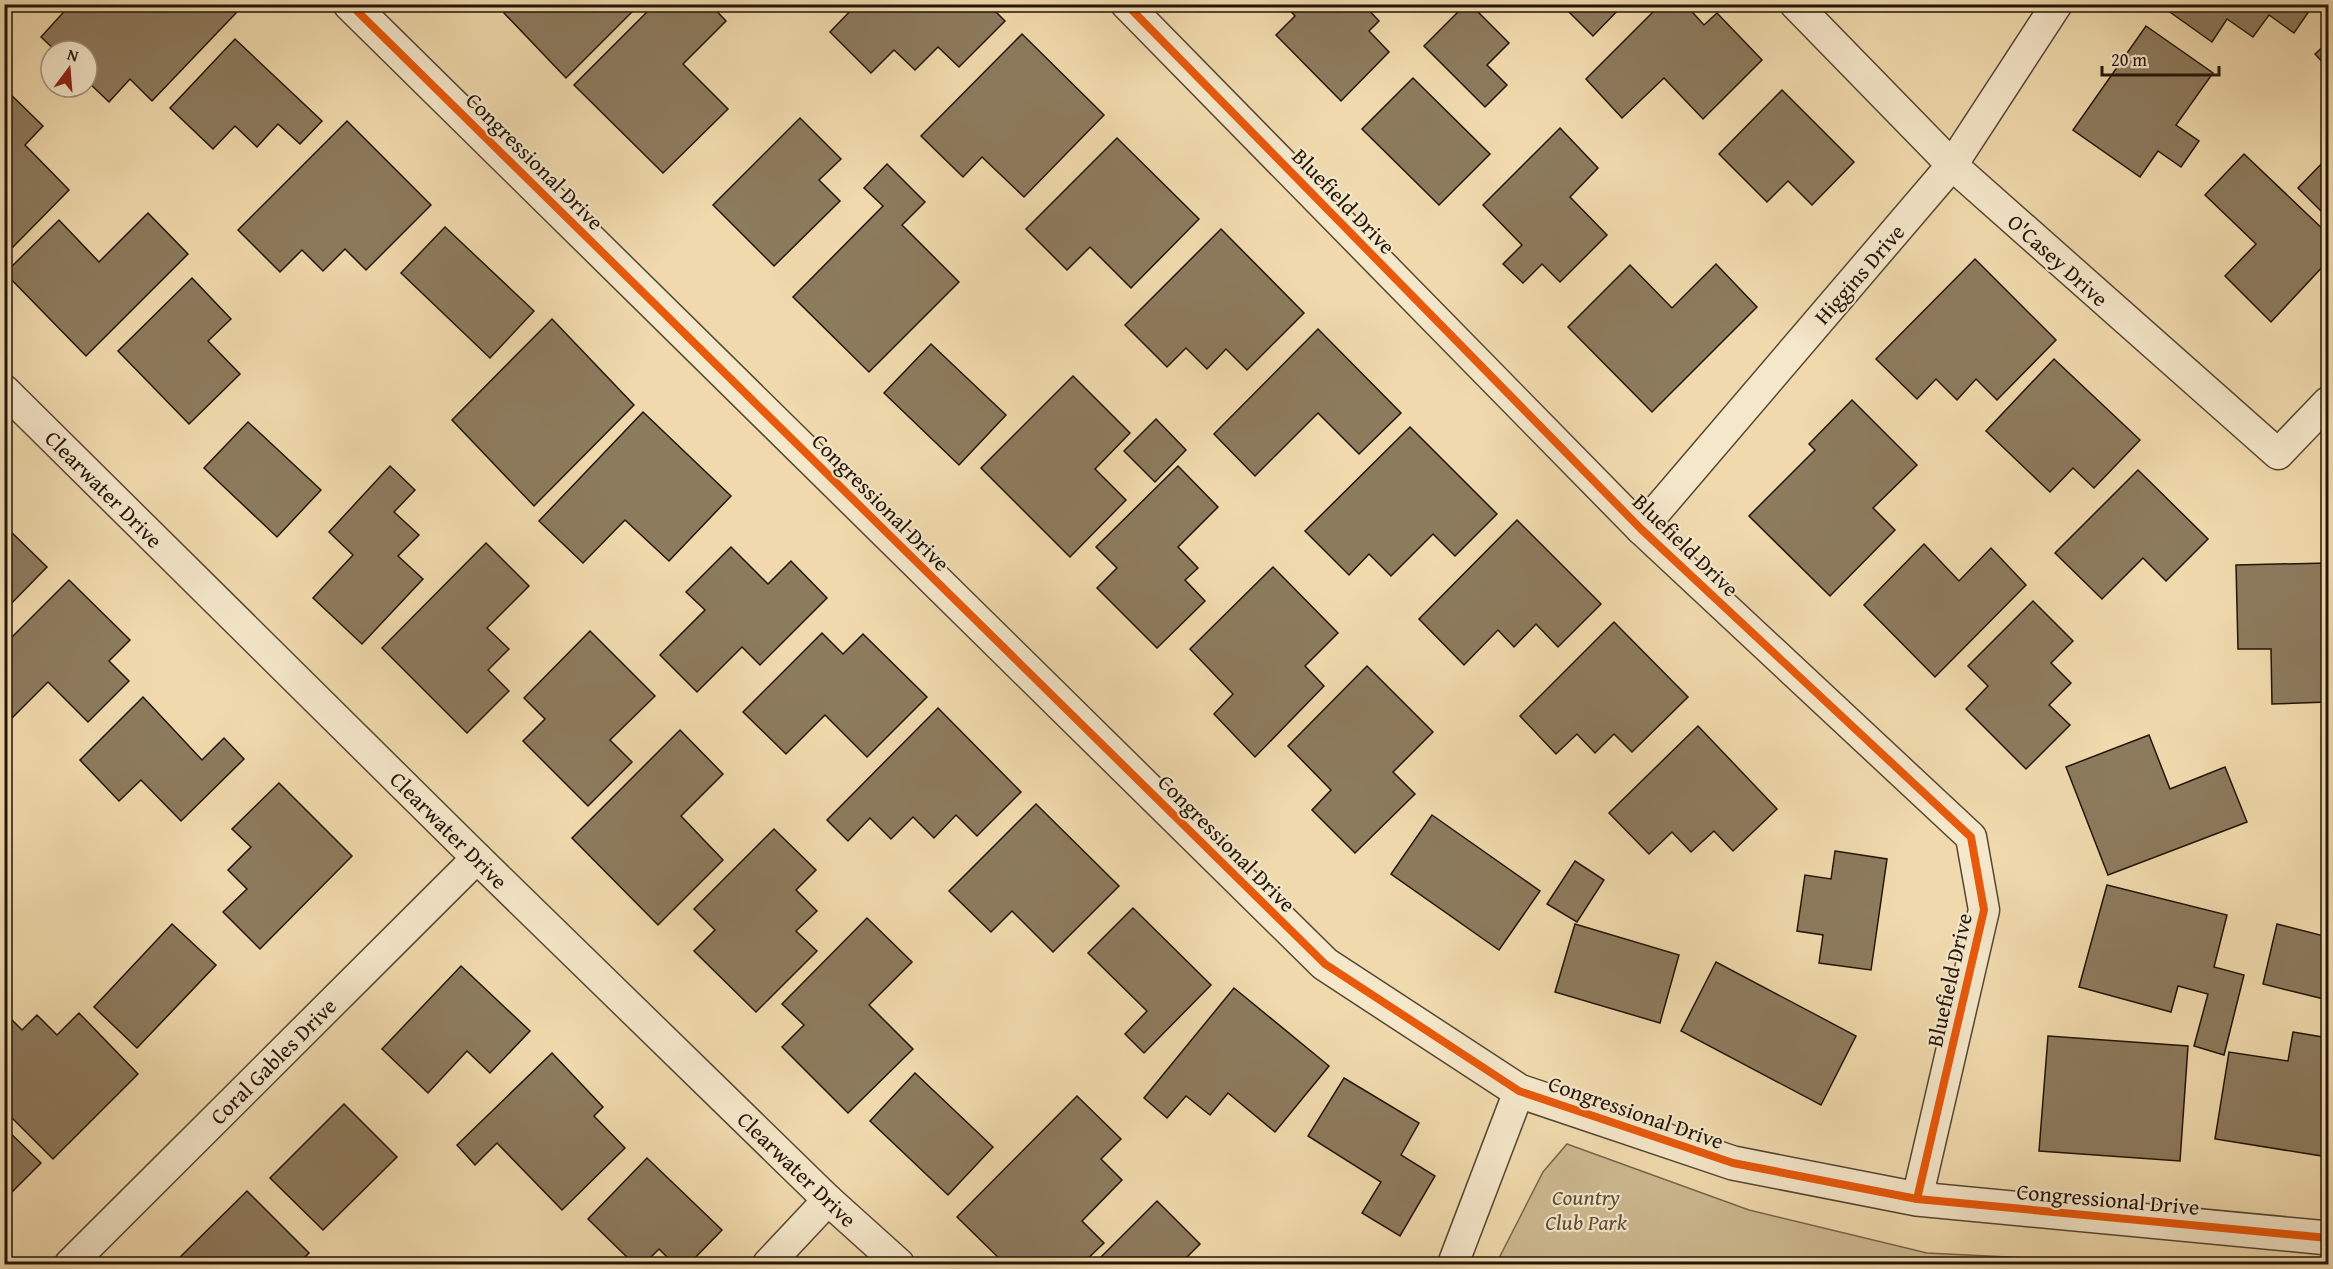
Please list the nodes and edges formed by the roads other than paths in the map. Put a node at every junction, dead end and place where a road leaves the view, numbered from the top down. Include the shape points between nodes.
1 (350, 4) edge
2 (1126, 4) edge
3 (1795, 4) edge
4 (2057, 4) edge
5 (1952, 165) junction
6 (4, 390) edge
7 (2328, 402) edge
8 (1641, 529) junction
9 (477, 858) junction
10 (1519, 1091) junction
11 (1917, 1199) junction
12 (828, 1200) junction
13 (2328, 1238) edge
14 (70, 1264) edge
15 (768, 1264) edge
16 (899, 1264) edge
17 (1454, 1264) edge

1 - 10 street, Congressional Drive via 1325,964
2 - 8 street, Bluefield Drive
3 - 5 street, O'Casey Drive
4 - 5 street, Higgins Drive
5 - 7 street, O'Casey Drive via 2278,454
5 - 8 street, Higgins Drive
6 - 9 street, Clearwater Drive
8 - 11 street, Bluefield Drive via 1971,837 1984,910
9 - 12 street, Clearwater Drive
9 - 14 street, Coral Gables Drive
10 - 11 street, Congressional Drive via 1733,1163
10 - 17 street
11 - 13 street, Congressional Drive
12 - 15 street
12 - 16 street, Clearwater Drive

